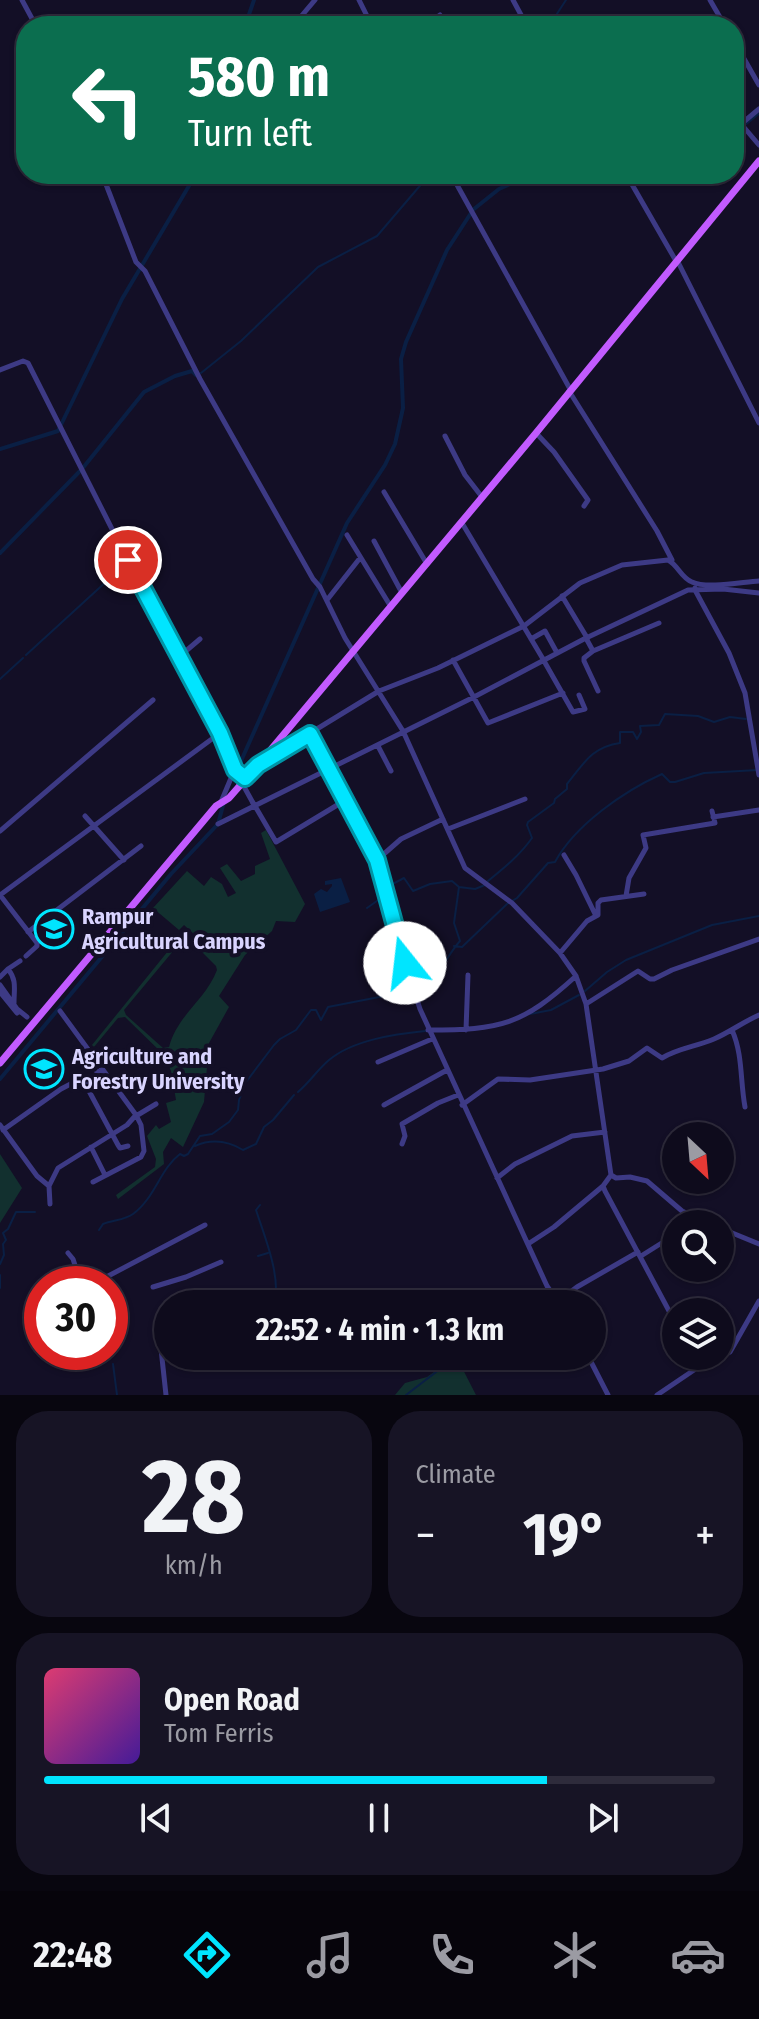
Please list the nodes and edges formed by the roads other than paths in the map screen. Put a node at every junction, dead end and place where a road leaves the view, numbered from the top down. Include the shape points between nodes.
1 (315, 0) edge
2 (301, 16) edge
3 (744, 59) edge
4 (759, 85) edge
5 (759, 109) edge
6 (744, 125) edge
7 (744, 127) edge
8 (759, 145) edge
9 (759, 161) edge
10 (744, 179) edge
11 (106, 184) edge
12 (457, 184) edge
13 (632, 184) edge
14 (740, 184) edge
15 (676, 261) junction
16 (0, 370) edge
17 (570, 390) junction
18 (759, 423) edge
19 (536, 433) junction
20 (445, 436) dead end
21 (384, 492) dead end
22 (482, 497) junction
23 (584, 506) dead end
24 (462, 523) junction
25 (347, 535) dead end
26 (374, 541) dead end
27 (360, 558) junction
28 (673, 561) junction
29 (427, 564) junction
30 (759, 581) edge
31 (696, 587) junction
32 (402, 593) junction
33 (759, 593) edge
34 (562, 596) junction
35 (327, 600) junction
36 (391, 607) junction
37 (659, 623) dead end
38 (524, 626) junction
39 (200, 639) dead end
40 (531, 639) junction
41 (354, 650) junction
42 (556, 651) dead end
43 (593, 651) junction
44 (180, 656) junction
45 (453, 660) junction
46 (379, 691) junction
47 (598, 691) dead end
48 (563, 693) junction
49 (579, 695) dead end
50 (474, 697) junction
51 (153, 700) dead end
52 (404, 732) junction
53 (220, 733) junction
54 (310, 734) junction
55 (378, 746) junction
56 (258, 765) junction
57 (391, 771) dead end
58 (758, 771) edge
59 (239, 775) junction
60 (525, 799) dead end
61 (224, 801) junction
62 (344, 801) junction
63 (759, 810) edge
64 (85, 816) dead end
65 (443, 819) junction
66 (218, 824) dead end
67 (93, 827) junction
68 (448, 829) junction
69 (0, 831) edge
70 (141, 846) dead end
71 (564, 855) dead end
72 (124, 860) junction
73 (377, 860) junction
74 (644, 894) dead end
75 (0, 895) edge
76 (626, 896) junction
77 (596, 916) junction
78 (28, 932) junction
79 (759, 939) edge
80 (560, 953) junction
81 (3, 972) edge
82 (468, 975) dead end
83 (576, 976) junction
84 (0, 985) edge
85 (0, 992) edge
86 (14, 1003) junction
87 (586, 1004) junction
88 (60, 1011) dead end
89 (759, 1015) edge
90 (428, 1030) junction
91 (466, 1030) junction
92 (732, 1030) junction
93 (432, 1039) junction
94 (86, 1053) dead end
95 (378, 1062) dead end
96 (0, 1063) edge
97 (95, 1070) junction
98 (447, 1070) junction
99 (594, 1070) junction
100 (104, 1073) junction
101 (84, 1081) junction
102 (458, 1095) junction
103 (156, 1104) dead end
104 (384, 1105) dead end
105 (462, 1105) junction
106 (745, 1107) dead end
107 (136, 1116) junction
108 (2, 1127) edge
109 (605, 1132) junction
110 (112, 1134) junction
111 (402, 1144) dead end
112 (128, 1146) dead end
113 (91, 1147) junction
114 (105, 1175) junction
115 (611, 1175) junction
116 (497, 1178) junction
117 (93, 1182) dead end
118 (49, 1186) junction
119 (603, 1186) junction
120 (50, 1204) dead end
121 (683, 1210) edge
122 (205, 1225) dead end
123 (734, 1234) edge
124 (662, 1242) edge
125 (528, 1244) junction
126 (759, 1244) edge
127 (68, 1253) dead end
128 (639, 1254) junction
129 (221, 1262) dead end
130 (75, 1266) edge
131 (127, 1266) edge
132 (153, 1287) dead end
133 (551, 1290) edge
134 (573, 1290) edge
135 (662, 1298) edge
136 (759, 1301) edge
137 (734, 1347) edge
138 (163, 1370) edge
139 (595, 1370) edge
140 (694, 1370) edge
141 (166, 1395) edge
142 (608, 1395) edge
143 (657, 1395) edge

1 - 2 street
3 - 4 street
5 - 6 street
7 - 8 street
9 - 10 main road
11 - 35 street via 141,267 200,379
12 - 17 street
13 - 15 street
14 - 15 main road
15 - 17 main road
15 - 18 street
16 - 44 street via 27,361
17 - 19 main road
17 - 28 street
19 - 22 main road
19 - 23 street via 588,500
20 - 22 street
21 - 29 street
22 - 24 main road
24 - 29 main road
24 - 38 street
25 - 27 street
26 - 32 street
27 - 35 street
27 - 36 street
28 - 31 street
28 - 34 street via 622,565
29 - 32 main road
30 - 31 street
31 - 58 street via 745,693
32 - 36 main road
33 - 50 street via 688,590
34 - 38 street
34 - 43 street
35 - 41 street
36 - 41 main road
37 - 43 street
38 - 40 street
38 - 45 street
39 - 44 street
40 - 42 street via 545,631
40 - 48 street
41 - 46 street
41 - 56 main road
43 - 47 street via 584,661
44 - 53 street
45 - 46 street
45 - 50 street
46 - 52 street
46 - 54 street
48 - 49 street via 573,712 585,709
48 - 50 street via 488,723
50 - 52 street
51 - 69 street
52 - 55 street
52 - 65 street
53 - 59 street
53 - 67 street
54 - 56 street
54 - 62 street
55 - 57 street
55 - 66 street
56 - 59 main road
59 - 61 main road
59 - 61 street
59 - 62 street via 276,842
60 - 68 street
61 - 96 main road
62 - 73 street
63 - 76 street via 713,814 715,823 643,835 646,848 629,878
64 - 67 street
65 - 68 street
65 - 73 street via 401,839
67 - 72 street
67 - 75 street
68 - 80 street via 465,868 510,902
70 - 72 street
71 - 77 street
72 - 78 street
73 - 90 street
74 - 76 street
75 - 78 street
76 - 77 street via 601,900
77 - 80 street
78 - 81 street via 37,944
79 - 87 street via 654,979 638,971
80 - 83 street
81 - 86 street via 15,979
82 - 91 street
83 - 87 street
83 - 91 street via 517,1020
84 - 86 street
85 - 86 street via 27,1018
87 - 99 street
88 - 100 street
89 - 92 street
90 - 91 street
90 - 93 street
92 - 99 street via 662,1058 647,1048 629,1061
92 - 106 street via 741,1058
93 - 95 street
93 - 98 street
94 - 97 street
97 - 100 street
97 - 101 street
98 - 102 street
98 - 104 street
99 - 105 street via 498,1079
99 - 109 street
100 - 101 street
100 - 107 street
101 - 108 street via 61,1089
101 - 110 street
102 - 105 street
102 - 111 street via 402,1124
103 - 107 street
105 - 116 street
107 - 110 street
107 - 114 street via 141,1157
108 - 118 street
109 - 115 street
109 - 116 street via 572,1136
110 - 112 street via 120,1148
110 - 113 street
113 - 114 street
113 - 118 street via 58,1168
114 - 117 street
115 - 119 street
115 - 121 street via 647,1181
116 - 125 street
118 - 120 street
119 - 125 street
119 - 128 street
122 - 131 street
123 - 126 street
124 - 128 street
125 - 133 street
127 - 130 street
128 - 134 street
128 - 135 street
129 - 132 street
136 - 137 street
138 - 141 street
139 - 142 street
140 - 143 street

